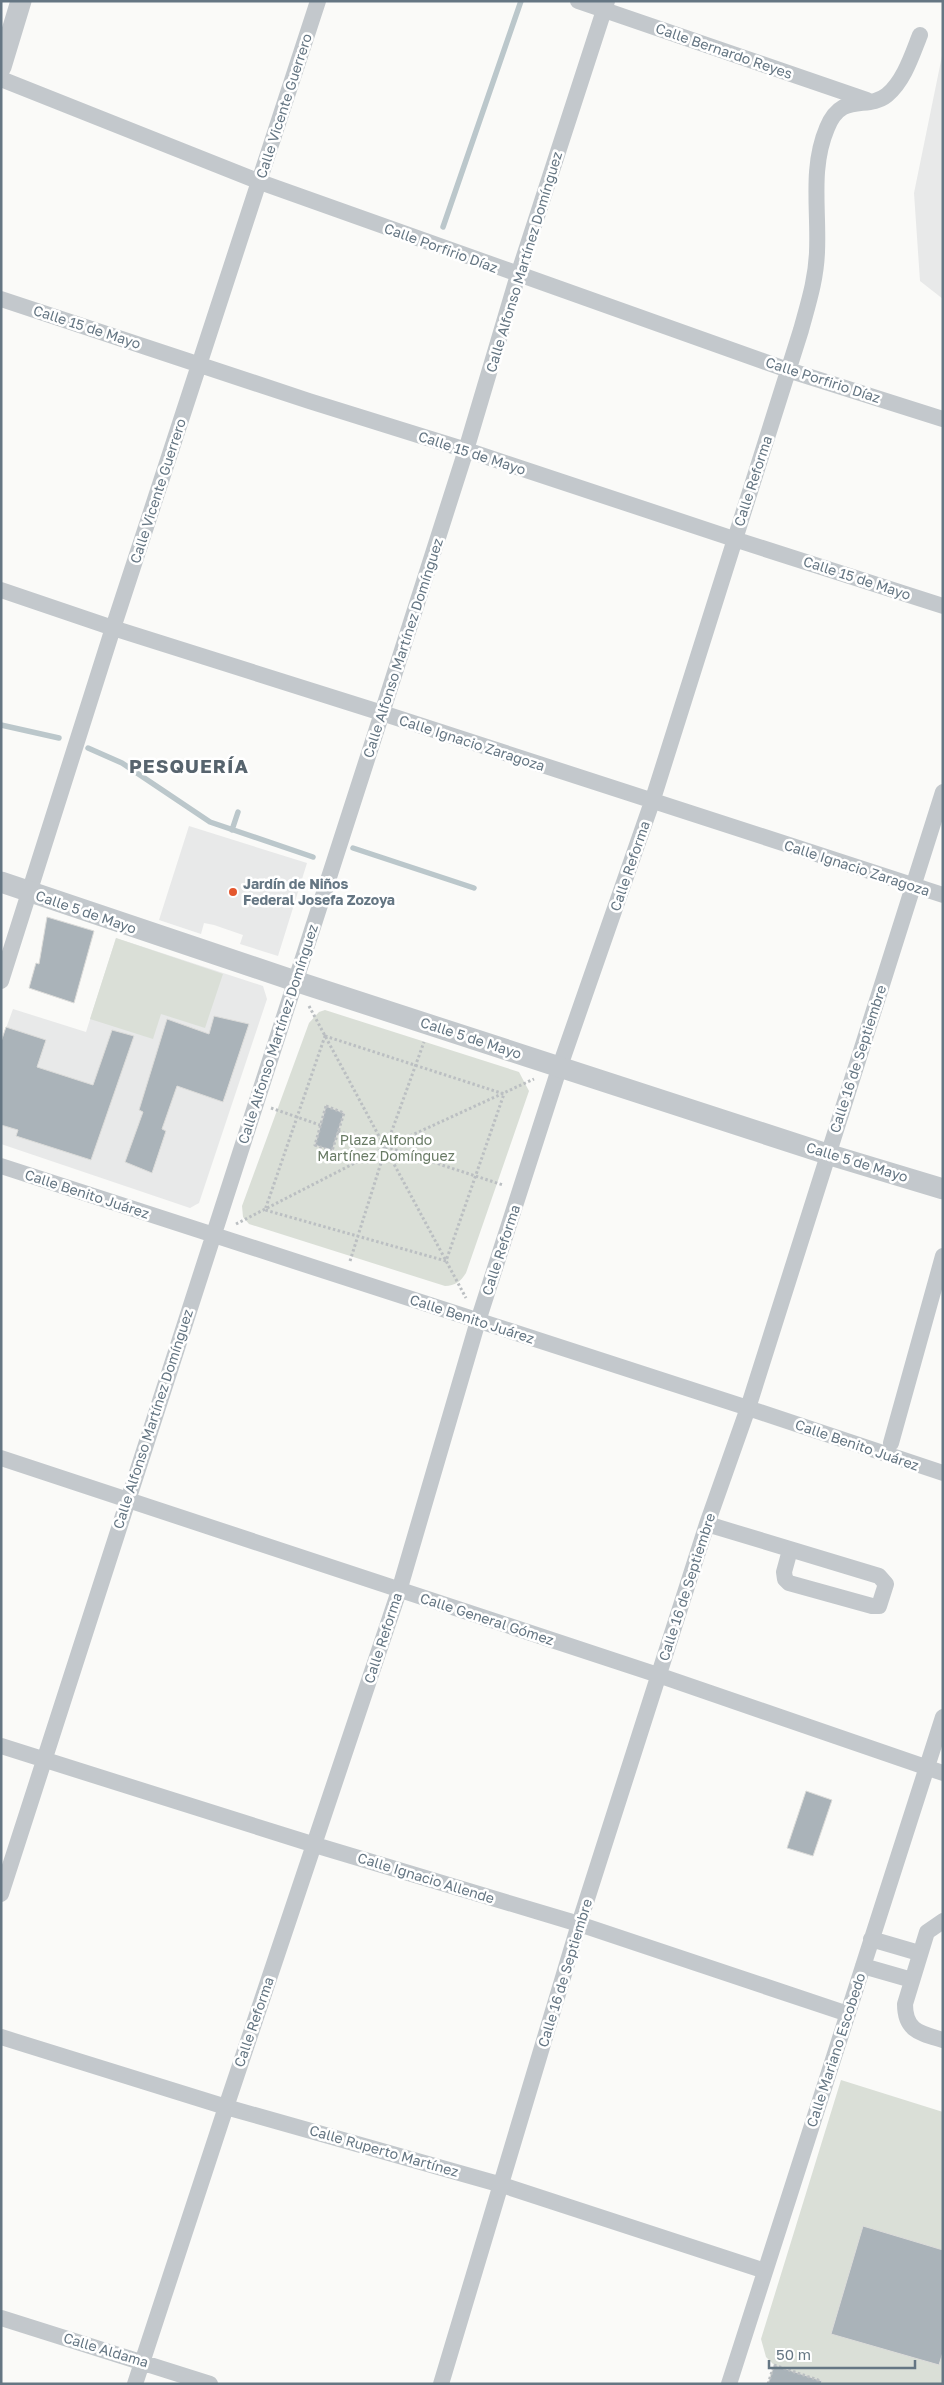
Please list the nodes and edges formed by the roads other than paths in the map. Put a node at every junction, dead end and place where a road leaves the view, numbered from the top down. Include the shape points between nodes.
1 (21, 1) edge
2 (318, 1) edge
3 (578, 1) edge
4 (605, 6) edge
5 (920, 36) dead end
6 (1, 67) edge
7 (1, 79) edge
8 (869, 101) junction
9 (260, 182) junction
10 (518, 276) junction
11 (1, 299) edge
12 (200, 364) junction
13 (788, 370) junction
14 (943, 419) edge
15 (466, 450) junction
16 (734, 539) junction
17 (1, 590) edge
18 (943, 606) edge
19 (112, 628) junction
20 (382, 713) junction
21 (943, 792) edge
22 (652, 802) junction
23 (1, 882) edge
24 (914, 885) junction
25 (30, 892) junction
26 (943, 895) edge
27 (1, 981) edge
28 (295, 981) junction
29 (560, 1066) junction
30 (827, 1154) junction
31 (1, 1166) edge
32 (943, 1188) edge
33 (213, 1235) junction
34 (943, 1256) edge
35 (478, 1321) junction
36 (748, 1408) junction
37 (891, 1443) dead end
38 (1, 1458) edge
39 (943, 1473) edge
40 (126, 1501) junction
41 (707, 1524) junction
42 (790, 1550) junction
43 (399, 1591) junction
44 (658, 1676) junction
45 (943, 1717) edge
46 (1, 1746) edge
47 (43, 1760) junction
48 (926, 1768) junction
49 (943, 1773) edge
50 (314, 1845) junction
51 (1, 1894) edge
52 (943, 1921) edge
53 (579, 1924) junction
54 (871, 1939) junction
55 (919, 1953) junction
56 (863, 1966) junction
57 (912, 1980) junction
58 (848, 2014) junction
59 (1, 2036) edge
60 (943, 2040) edge
61 (226, 2107) junction
62 (502, 2185) junction
63 (765, 2271) junction
64 (1, 2318) edge
65 (143, 2361) junction
66 (135, 2384) edge
67 (210, 2384) edge
68 (441, 2384) edge
69 (729, 2384) edge

1 - 6 street
2 - 9 street, Calle Vicente Guerrero
3 - 4 street, Calle Bernardo Reyes
4 - 8 street, Calle Bernardo Reyes
4 - 10 street, Calle Alfonso Martínez Domínguez
5 - 8 street via 889,94
7 - 9 street, Calle Porfirio Díaz
8 - 13 street, Calle Reforma via 850,103 835,113 827,127 816,165 818,238 815,283
9 - 10 street, Calle Porfirio Díaz
9 - 12 street, Calle Vicente Guerrero
10 - 13 street, Calle Porfirio Díaz
10 - 15 street, Calle Alfonso Martínez Domínguez
11 - 12 street, Calle 15 de Mayo
12 - 15 street, Calle 15 de Mayo
12 - 19 street, Calle Vicente Guerrero
13 - 14 street, Calle Porfirio Díaz
13 - 16 street, Calle Reforma
15 - 16 street, Calle 15 de Mayo
15 - 20 street, Calle Alfonso Martínez Domínguez
16 - 18 street, Calle 15 de Mayo
16 - 22 street, Calle Reforma
17 - 19 street, Calle Ignacio Zaragoza
19 - 20 street, Calle Ignacio Zaragoza
19 - 25 street, Calle Vicente Guerrero
20 - 22 street, Calle Ignacio Zaragoza
20 - 28 street, Calle Alfonso Martínez Domínguez
21 - 24 street, Calle 16 de Septiembre
22 - 24 street, Calle Ignacio Zaragoza
22 - 29 street, Calle Reforma
23 - 25 street, Calle 5 de Mayo
24 - 26 street, Calle Ignacio Zaragoza
24 - 30 street, Calle 16 de Septiembre
25 - 27 street, Calle Vicente Guerrero
25 - 28 street, Calle 5 de Mayo
28 - 29 street, Calle 5 de Mayo
28 - 33 street, Calle Alfonso Martínez Domínguez
29 - 30 street, Calle 5 de Mayo
29 - 35 street, Calle Reforma
30 - 32 street, Calle 5 de Mayo
30 - 36 street, Calle 16 de Septiembre
31 - 33 street, Calle Benito Juárez
33 - 35 street, Calle Benito Juárez
33 - 40 street, Calle Alfonso Martínez Domínguez
34 - 37 street
35 - 36 street, Calle Benito Juárez
35 - 43 street, Calle Reforma
36 - 39 street, Calle Benito Juárez
36 - 41 street, Calle 16 de Septiembre
38 - 40 street, Calle General Gómez
40 - 43 street, Calle General Gómez
40 - 47 street, Calle Alfonso Martínez Domínguez
41 - 42 street
41 - 44 street, Calle 16 de Septiembre
42 - 42 street via 784,1572 789,1582 872,1606 881,1603 886,1587 882,1578
43 - 44 street, Calle General Gómez
43 - 50 street, Calle Reforma
44 - 48 street, Calle General Gómez
44 - 53 street, Calle 16 de Septiembre
45 - 48 street, Calle Mariano Escobedo
46 - 47 street, Calle Ignacio Allende
47 - 50 street, Calle Ignacio Allende
47 - 51 street, Calle Alfonso Martínez Domínguez
48 - 49 street, Calle General Gómez
48 - 54 street, Calle Mariano Escobedo
50 - 53 street, Calle Ignacio Allende
50 - 61 street, Calle Reforma
52 - 55 street via 927,1932
53 - 58 street, Calle Ignacio Allende
53 - 62 street, Calle 16 de Septiembre
54 - 55 street
54 - 56 street, Calle Mariano Escobedo
55 - 57 street
56 - 57 street
56 - 58 street, Calle Mariano Escobedo
57 - 60 street via 905,2004 908,2023 923,2034
58 - 63 street, Calle Mariano Escobedo
59 - 61 street, Calle Ruperto Martínez
61 - 62 street, Calle Ruperto Martínez
61 - 65 street, Calle Reforma
62 - 63 street, Calle Ruperto Martínez
62 - 68 street, Calle 16 de Septiembre
63 - 69 street, Calle Mariano Escobedo
64 - 65 street, Calle Aldama
65 - 66 street, Calle Reforma
65 - 67 street, Calle Aldama

